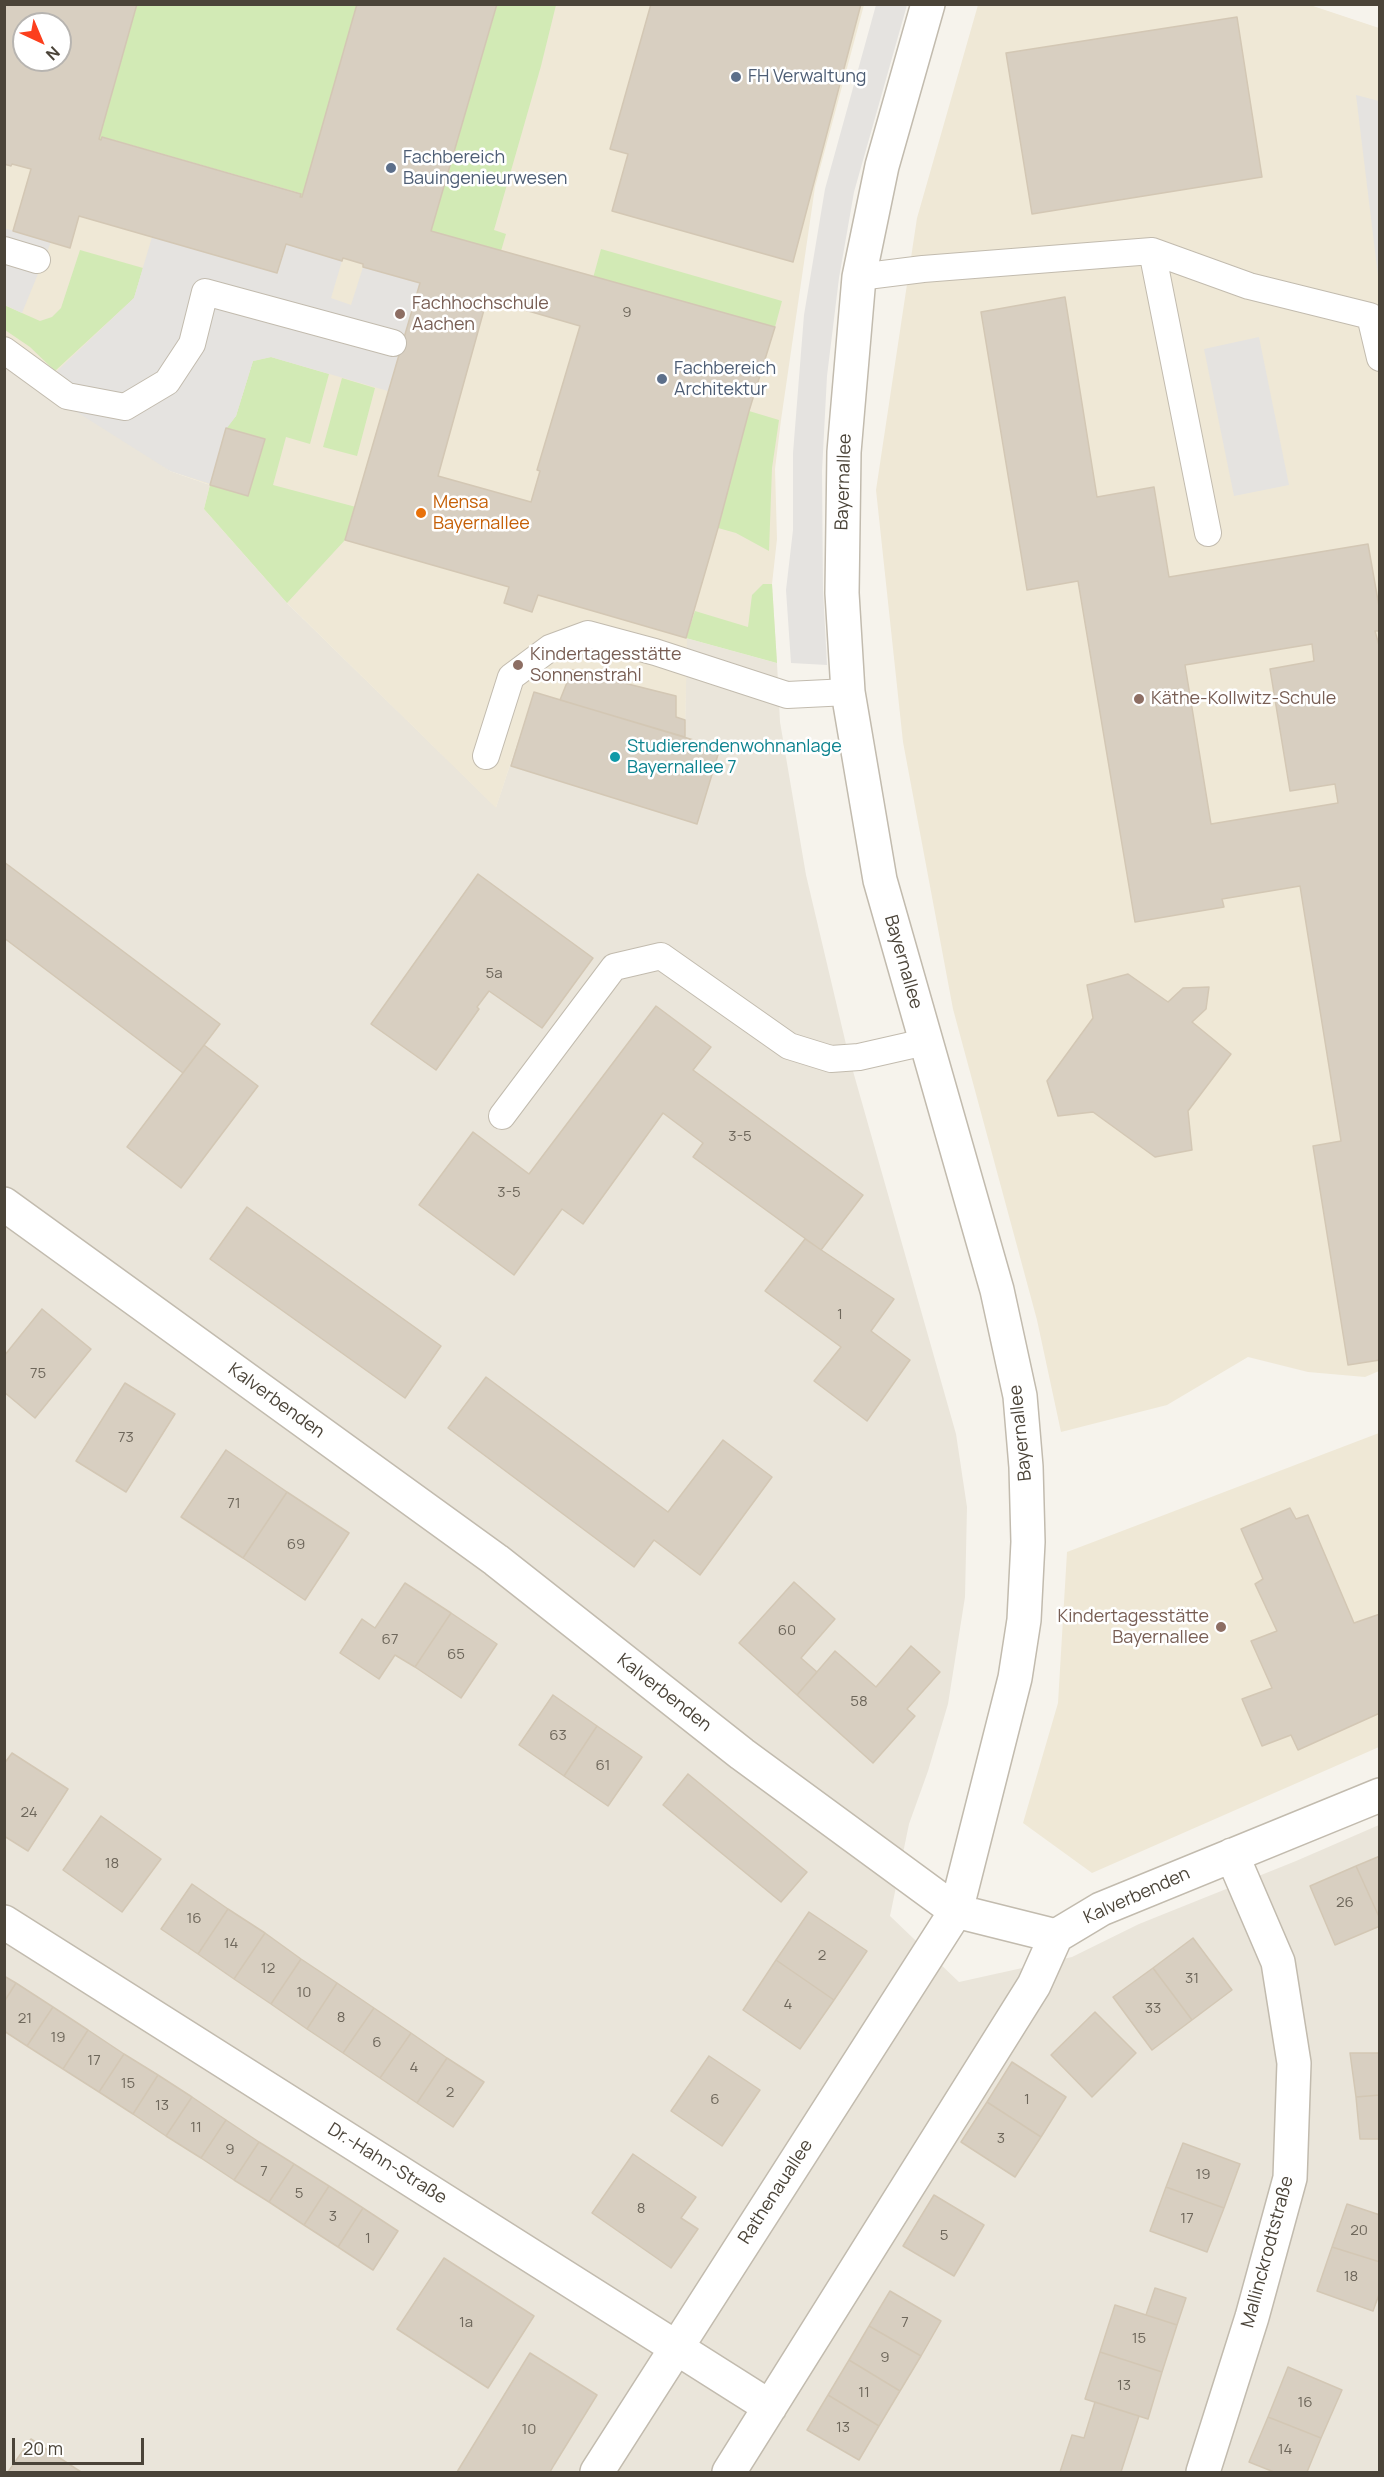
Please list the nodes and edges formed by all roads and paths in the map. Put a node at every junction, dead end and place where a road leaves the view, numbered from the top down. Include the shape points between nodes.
1 (928, 4) edge
2 (4, 250) edge
3 (1152, 251) junction
4 (38, 260) dead end
5 (859, 277) junction
6 (393, 343) dead end
7 (4, 350) edge
8 (1380, 358) edge
9 (1208, 533) dead end
10 (848, 692) junction
11 (486, 756) dead end
12 (926, 1042) junction
13 (502, 1116) dead end
14 (4, 1204) edge
15 (1380, 1795) edge
16 (1232, 1856) junction
17 (956, 1911) junction
18 (4, 1922) edge
19 (1056, 1935) junction
20 (676, 2347) junction
21 (770, 2407) junction
22 (597, 2472) edge
23 (729, 2472) edge
24 (1203, 2472) edge

1 - 5 street, Bayernallee via 882,166
2 - 4 lane
3 - 5 lane
3 - 8 lane via 1249,286 1370,316
3 - 9 lane
5 - 10 street, Bayernallee via 844,452 842,593
6 - 7 lane via 205,292 192,345 167,382 125,407 67,396
10 - 11 lane via 787,695 588,634 550,648 511,677
10 - 12 street, Bayernallee via 880,880
12 - 13 lane via 831,1059 789,1047 661,956 614,967
12 - 17 street, Bayernallee via 997,1290 1020,1396 1026,1467 1024,1620 1015,1678
14 - 17 street, Kalverbenden via 496,1560 742,1754
15 - 16 street, Kalverbenden
16 - 19 street, Kalverbenden via 1101,1909
16 - 24 street, Mallinckrodtstraße via 1278,1962 1294,2064 1290,2178
17 - 19 street, Kalverbenden
17 - 20 street, Rathenauallee
18 - 20 street, Dr.-Hahn-Straße
19 - 21 street via 1034,1985
20 - 21 street, Dr.-Hahn-Straße
20 - 22 street, Rathenauallee
21 - 23 street

